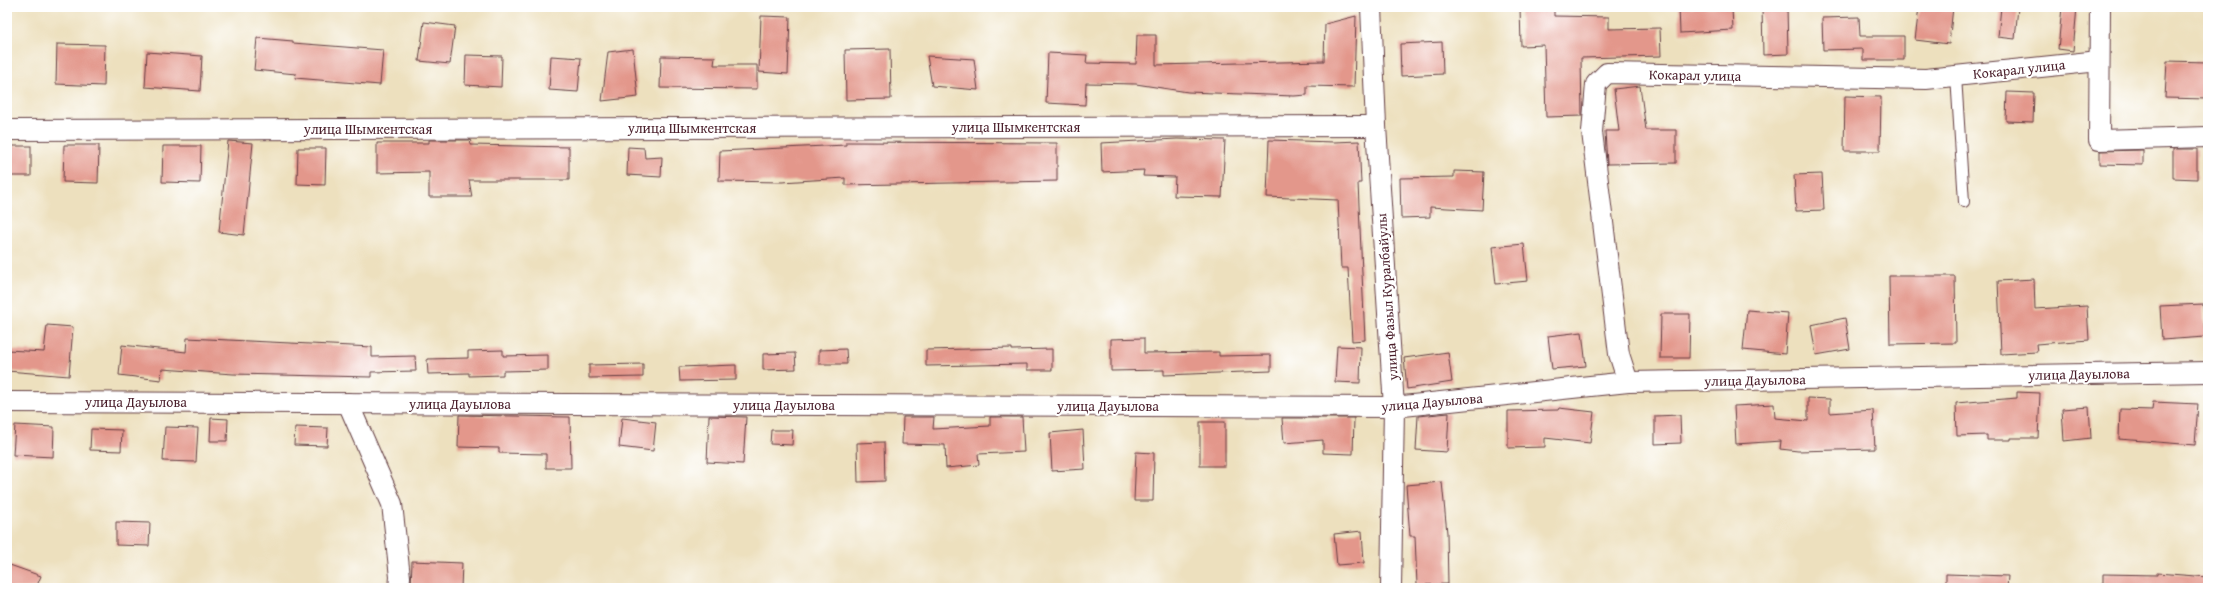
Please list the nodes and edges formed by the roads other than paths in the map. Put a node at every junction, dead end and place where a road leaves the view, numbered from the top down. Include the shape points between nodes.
1 (1371, 7) edge
2 (2100, 7) edge
3 (2100, 61) junction
4 (1956, 76) junction
5 (1376, 126) junction
6 (7, 130) edge
7 (2208, 136) edge
8 (1964, 202) dead end
9 (2208, 372) edge
10 (1628, 382) junction
11 (7, 402) edge
12 (348, 403) junction
13 (1394, 407) junction
14 (399, 588) edge
15 (1390, 588) edge

1 - 5 street, улица Фазыл Куралбайулы
2 - 3 street
3 - 4 street, Кокарал улица
3 - 7 street via 2099,140
4 - 8 lane
4 - 10 street, Кокарал улица via 1926,79 1607,73 1596,84 1592,132 1619,354
5 - 6 street, улица Шымкентская
5 - 13 street, улица Фазыл Куралбайулы
9 - 10 street, улица Дауылова
10 - 13 street, улица Дауылова
11 - 12 street, улица Дауылова
12 - 13 street, улица Дауылова
12 - 14 street via 392,504
13 - 15 street, улица Фазыл Куралбайулы

